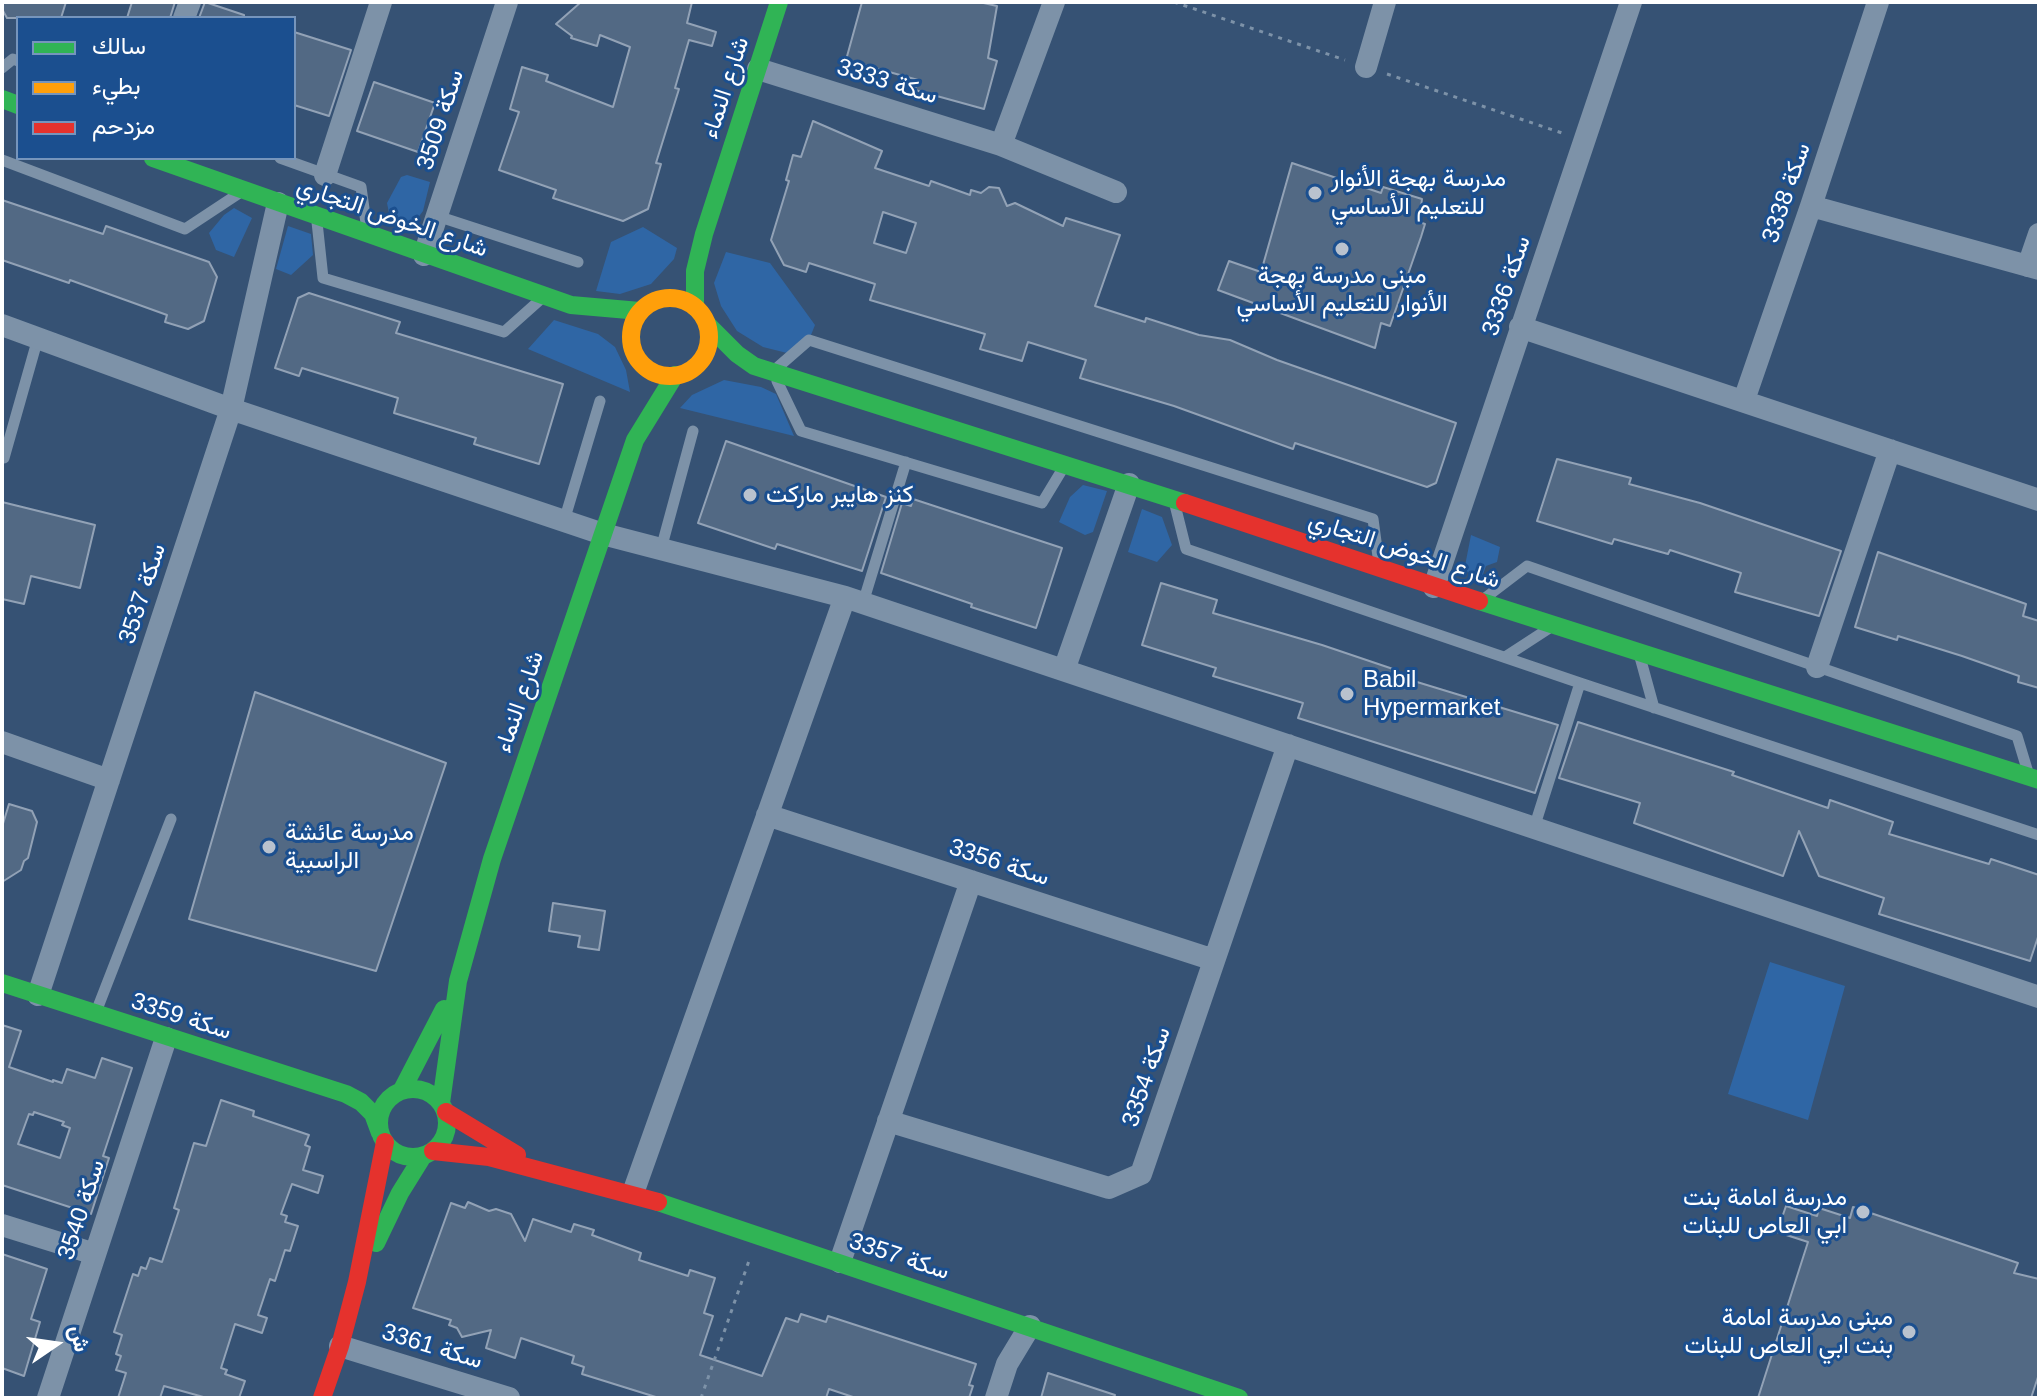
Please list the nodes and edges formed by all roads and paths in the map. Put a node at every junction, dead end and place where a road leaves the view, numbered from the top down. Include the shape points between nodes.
1 (381, 2) edge
2 (507, 2) edge
3 (779, 2) edge
4 (1054, 2) edge
5 (1385, 2) edge
6 (1631, 2) edge
7 (1878, 2) edge
8 (1366, 67) dead end
9 (758, 69) junction
10 (1001, 145) junction
11 (2, 160) edge
12 (158, 160) edge
13 (285, 160) edge
14 (325, 175) junction
15 (242, 191) junction
16 (1116, 192) dead end
17 (278, 203) junction
18 (1811, 206) junction
19 (437, 216) junction
20 (317, 217) junction
21 (704, 234) junction
22 (2039, 234) edge
23 (367, 235) junction
24 (424, 255) junction
25 (578, 262) dead end
26 (2033, 268) edge
27 (543, 296) junction
28 (661, 299) junction
29 (571, 305) junction
30 (695, 307) junction
31 (640, 311) junction
32 (2, 325) edge
33 (708, 325) junction
34 (1520, 327) junction
35 (38, 338) junction
36 (636, 353) junction
37 (754, 366) junction
38 (773, 372) junction
39 (682, 373) junction
40 (1744, 400) junction
41 (600, 401) dead end
42 (231, 409) junction
43 (693, 431) dead end
44 (635, 440) junction
45 (1890, 450) junction
46 (4, 458) dead end
47 (906, 462) junction
48 (1066, 464) junction
49 (1129, 484) junction
50 (2039, 500) edge
51 (1174, 501) junction
52 (564, 521) junction
53 (603, 534) junction
54 (661, 549) junction
55 (1380, 568) junction
56 (1434, 587) junction
57 (854, 600) junction
58 (1480, 601) junction
59 (1554, 625) junction
60 (1639, 652) junction
61 (1505, 657) junction
62 (1817, 667) junction
63 (1064, 670) junction
64 (1580, 683) junction
65 (1654, 708) junction
66 (2, 742) edge
67 (1288, 745) junction
68 (2034, 779) edge
69 (109, 780) junction
70 (767, 815) junction
71 (171, 819) dead end
72 (1534, 828) junction
73 (2039, 835) edge
74 (971, 881) junction
75 (1214, 960) junction
76 (458, 981) junction
77 (2, 983) edge
78 (38, 995) junction
79 (2039, 997) edge
80 (95, 1014) junction
81 (166, 1038) junction
82 (398, 1093) junction
83 (346, 1094) junction
84 (443, 1108) junction
85 (888, 1121) junction
86 (383, 1138) junction
87 (428, 1154) junction
88 (541, 1168) junction
89 (633, 1193) junction
90 (2, 1225) edge
91 (758, 1235) junction
92 (95, 1254) junction
93 (840, 1262) junction
94 (357, 1282) junction
95 (1030, 1326) junction
96 (340, 1346) junction
97 (48, 1398) edge
98 (322, 1398) edge
99 (509, 1398) edge
100 (701, 1398) edge
101 (996, 1398) edge
102 (1239, 1398) edge

1 - 14 street
2 - 19 street, سكة 3509
3 - 9 street, شارع النماء
4 - 10 street
5 - 8 street
6 - 34 street, سكة 3336
7 - 18 street, سكة 3338
9 - 10 street, سكة 3333
9 - 21 street, شارع النماء
10 - 16 street, سكة 3333
11 - 15 lane via 185,229
12 - 15 street, شارع الخوض التجاري
13 - 14 lane
14 - 23 lane via 361,187
15 - 17 street, شارع الخوض التجاري
17 - 20 street, شارع الخوض التجاري
17 - 42 street, سكة 3537
18 - 26 street
18 - 40 street, سكة 3338
19 - 24 street, سكة 3509
19 - 25 lane
20 - 23 street, شارع الخوض التجاري
20 - 27 lane via 323,278 504,332
21 - 28 street, شارع النماء
21 - 30 street, شارع النماء via 695,271
22 - 26 street
23 - 24 street, شارع الخوض التجاري
24 - 27 street, شارع الخوض التجاري
27 - 29 street, شارع الخوض التجاري
28 - 30 street
28 - 31 street
29 - 31 street, شارع الخوض التجاري
29 - 36 street, شارع الخوض التجاري
30 - 33 street
31 - 36 street via 634,321
32 - 35 street
33 - 37 street, شارع الخوض التجاري
33 - 39 street via 706,353
34 - 40 street
34 - 56 street, سكة 3336
35 - 42 street
35 - 46 lane
36 - 39 street via 649,370
36 - 44 street, شارع النماء via 641,388
37 - 38 street, شارع الخوض التجاري
37 - 39 street, شارع الخوض التجاري
38 - 47 lane via 801,431
38 - 48 street, شارع الخوض التجاري
38 - 55 lane via 809,340 1373,519
39 - 44 street, شارع النماء
40 - 45 street
41 - 52 lane
42 - 52 street
42 - 69 street, سكة 3537
43 - 54 lane
44 - 53 street, شارع النماء
45 - 50 street
45 - 62 street
47 - 48 lane via 1042,503
47 - 57 lane
48 - 49 street, شارع الخوض التجاري
49 - 51 street, شارع الخوض التجاري
49 - 63 street
51 - 55 street, شارع الخوض التجاري
51 - 61 lane via 1186,549
52 - 53 street
53 - 54 street
53 - 76 street, شارع النماء via 492,859
54 - 57 street
55 - 56 street, شارع الخوض التجاري
56 - 58 street, شارع الخوض التجاري
57 - 63 street
57 - 70 street
58 - 59 street, شارع الخوض التجاري
58 - 62 lane via 1527,566
59 - 60 street, شارع الخوض التجاري
59 - 61 lane
60 - 65 lane
60 - 68 street, شارع الخوض التجاري
61 - 64 lane
62 - 68 lane via 2017,736
63 - 67 street
64 - 65 lane
64 - 72 lane
65 - 73 lane
66 - 69 street
67 - 72 street
67 - 75 street, سكة 3354
69 - 78 street, سكة 3537
70 - 74 street, سكة 3356
70 - 89 street
71 - 80 lane
72 - 79 street
74 - 75 street, سكة 3356
74 - 85 street
75 - 85 street, سكة 3354 via 1141,1174 1109,1188
76 - 82 street, شارع النماء
76 - 84 street, شارع النماء
77 - 78 street, سكة 3359
78 - 80 street, سكة 3359
80 - 81 street, سكة 3359
81 - 83 street, سكة 3359
81 - 92 street, سكة 3540
82 - 83 street, سكة 3359
82 - 84 street via 423,1090
82 - 86 street via 381,1112
83 - 86 street, سكة 3359 via 373,1114
84 - 87 street via 445,1134
84 - 88 street, سكة 3357
85 - 93 street
86 - 87 street via 401,1155
86 - 94 street
87 - 88 street, سكة 3357 via 489,1157
87 - 94 street via 400,1193
88 - 89 street, سكة 3357
89 - 91 street, سكة 3357
90 - 92 street
91 - 93 street, سكة 3357
91 - 100 path
92 - 97 street, سكة 3540
93 - 95 street, سكة 3357
94 - 96 street
95 - 101 street via 1007,1364
95 - 102 street, سكة 3357
96 - 98 street
96 - 99 street, سكة 3361

